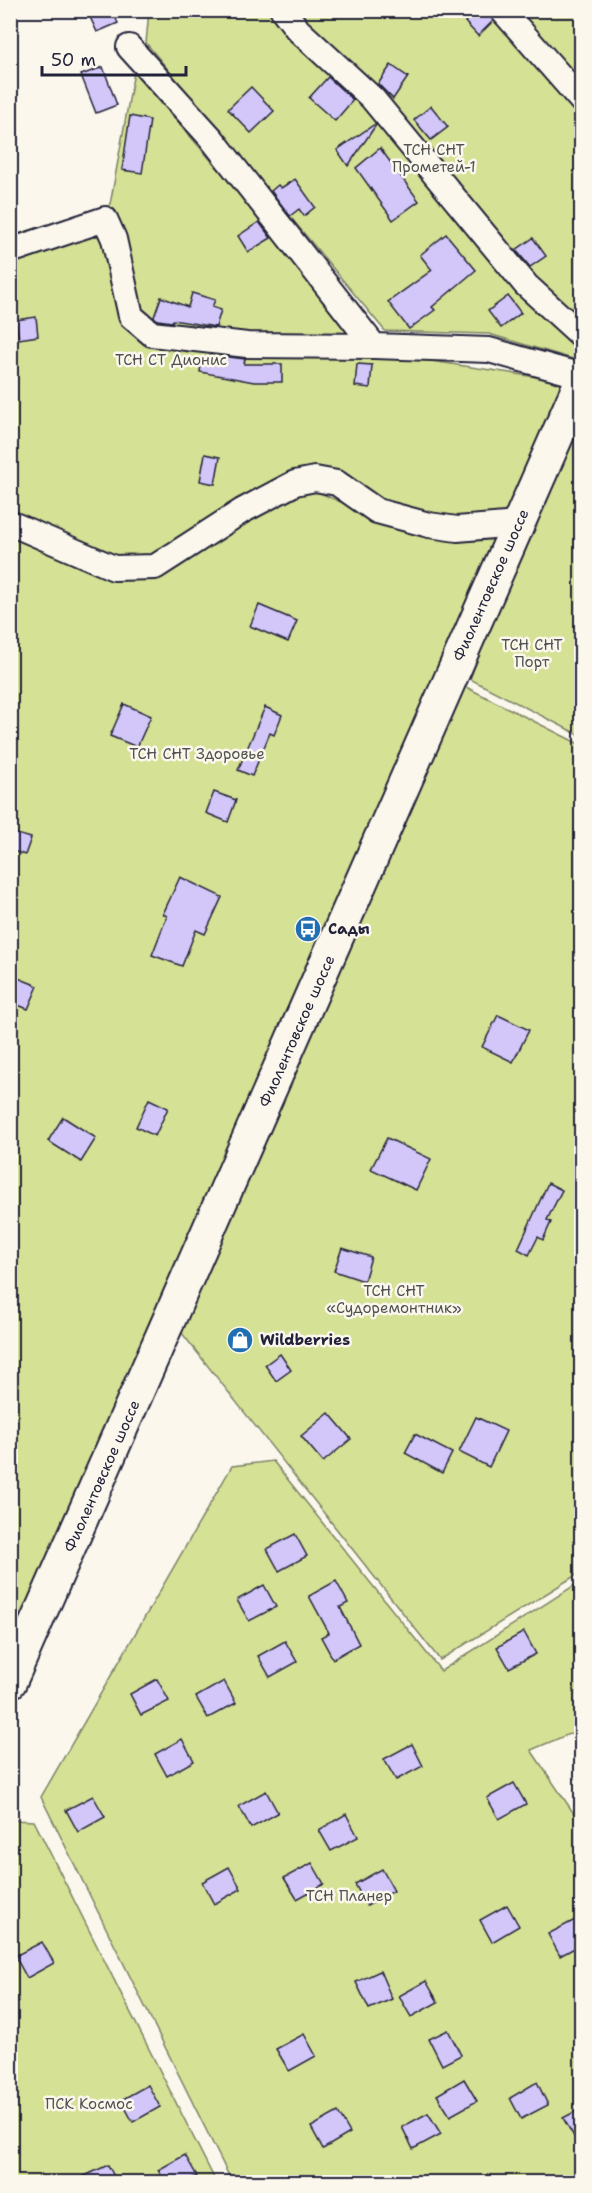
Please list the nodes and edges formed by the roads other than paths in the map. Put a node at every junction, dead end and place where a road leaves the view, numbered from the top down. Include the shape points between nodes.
1 (283, 10) edge
2 (502, 10) edge
3 (129, 47) dead end
4 (582, 101) edge
5 (10, 251) edge
6 (582, 336) edge
7 (374, 346) junction
8 (582, 377) edge
9 (10, 523) edge
10 (518, 524) junction
11 (10, 1683) edge

1 - 6 street via 298,30 372,98 526,285
2 - 4 street
3 - 7 street via 212,139
5 - 7 street via 105,219 114,239 131,316 152,334 247,345
7 - 8 street via 489,350
8 - 10 main road, Фиолентовское шоссе
9 - 10 street via 114,568 155,567 242,511 295,483 315,479 337,483 377,511 429,525 457,529
10 - 11 main road, Фиолентовское шоссе

